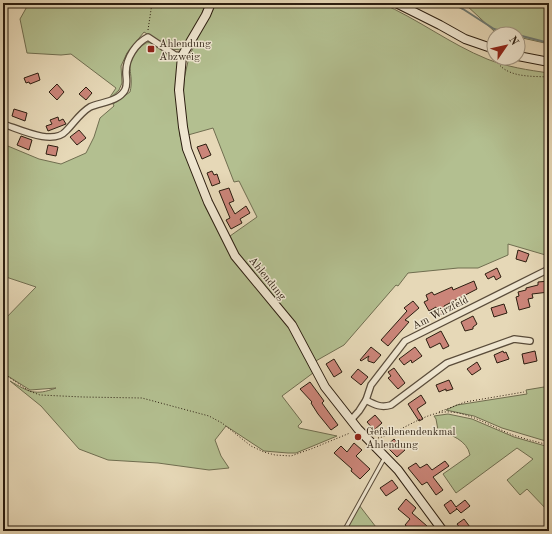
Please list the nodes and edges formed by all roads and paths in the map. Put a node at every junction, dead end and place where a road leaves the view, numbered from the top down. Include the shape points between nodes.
1 (152, 3) edge
2 (211, 3) edge
3 (396, 3) edge
4 (148, 37) junction
5 (486, 46) edge
6 (182, 56) junction
7 (526, 58) edge
8 (549, 62) edge
9 (500, 66) edge
10 (549, 77) edge
11 (3, 124) edge
12 (549, 269) edge
13 (530, 341) dead end
14 (3, 373) edge
15 (524, 392) dead end
16 (366, 400) junction
17 (438, 413) junction
18 (351, 420) junction
19 (358, 429) junction
20 (370, 441) junction
21 (549, 445) edge
22 (385, 457) junction
23 (344, 531) edge
24 (443, 531) edge

1 - 4 path
2 - 6 street, Ahlendung
3 - 5 street via 465,39
4 - 6 street via 175,55
4 - 11 street via 136,46 128,63 124,91 112,100 88,108 63,134 48,138
6 - 18 street, Ahlendung via 179,90 183,127 188,149 208,202 235,256 292,325 325,387
7 - 8 street
9 - 10 path via 509,72
12 - 16 street, Am Wirzfeld via 405,341 371,385
13 - 16 street via 514,339 447,364 391,405 379,407
14 - 19 path via 29,391 40,395 142,398 209,416 251,446 275,455 291,456 311,450
15 - 17 path via 465,402
16 - 18 street, Am Wirzfeld
17 - 20 path
17 - 21 path via 474,417 514,435
18 - 19 street, Ahlendung
19 - 20 street, Ahlendung
20 - 22 street, Ahlendung
22 - 23 lane
22 - 24 street, Ahlendung via 398,470

